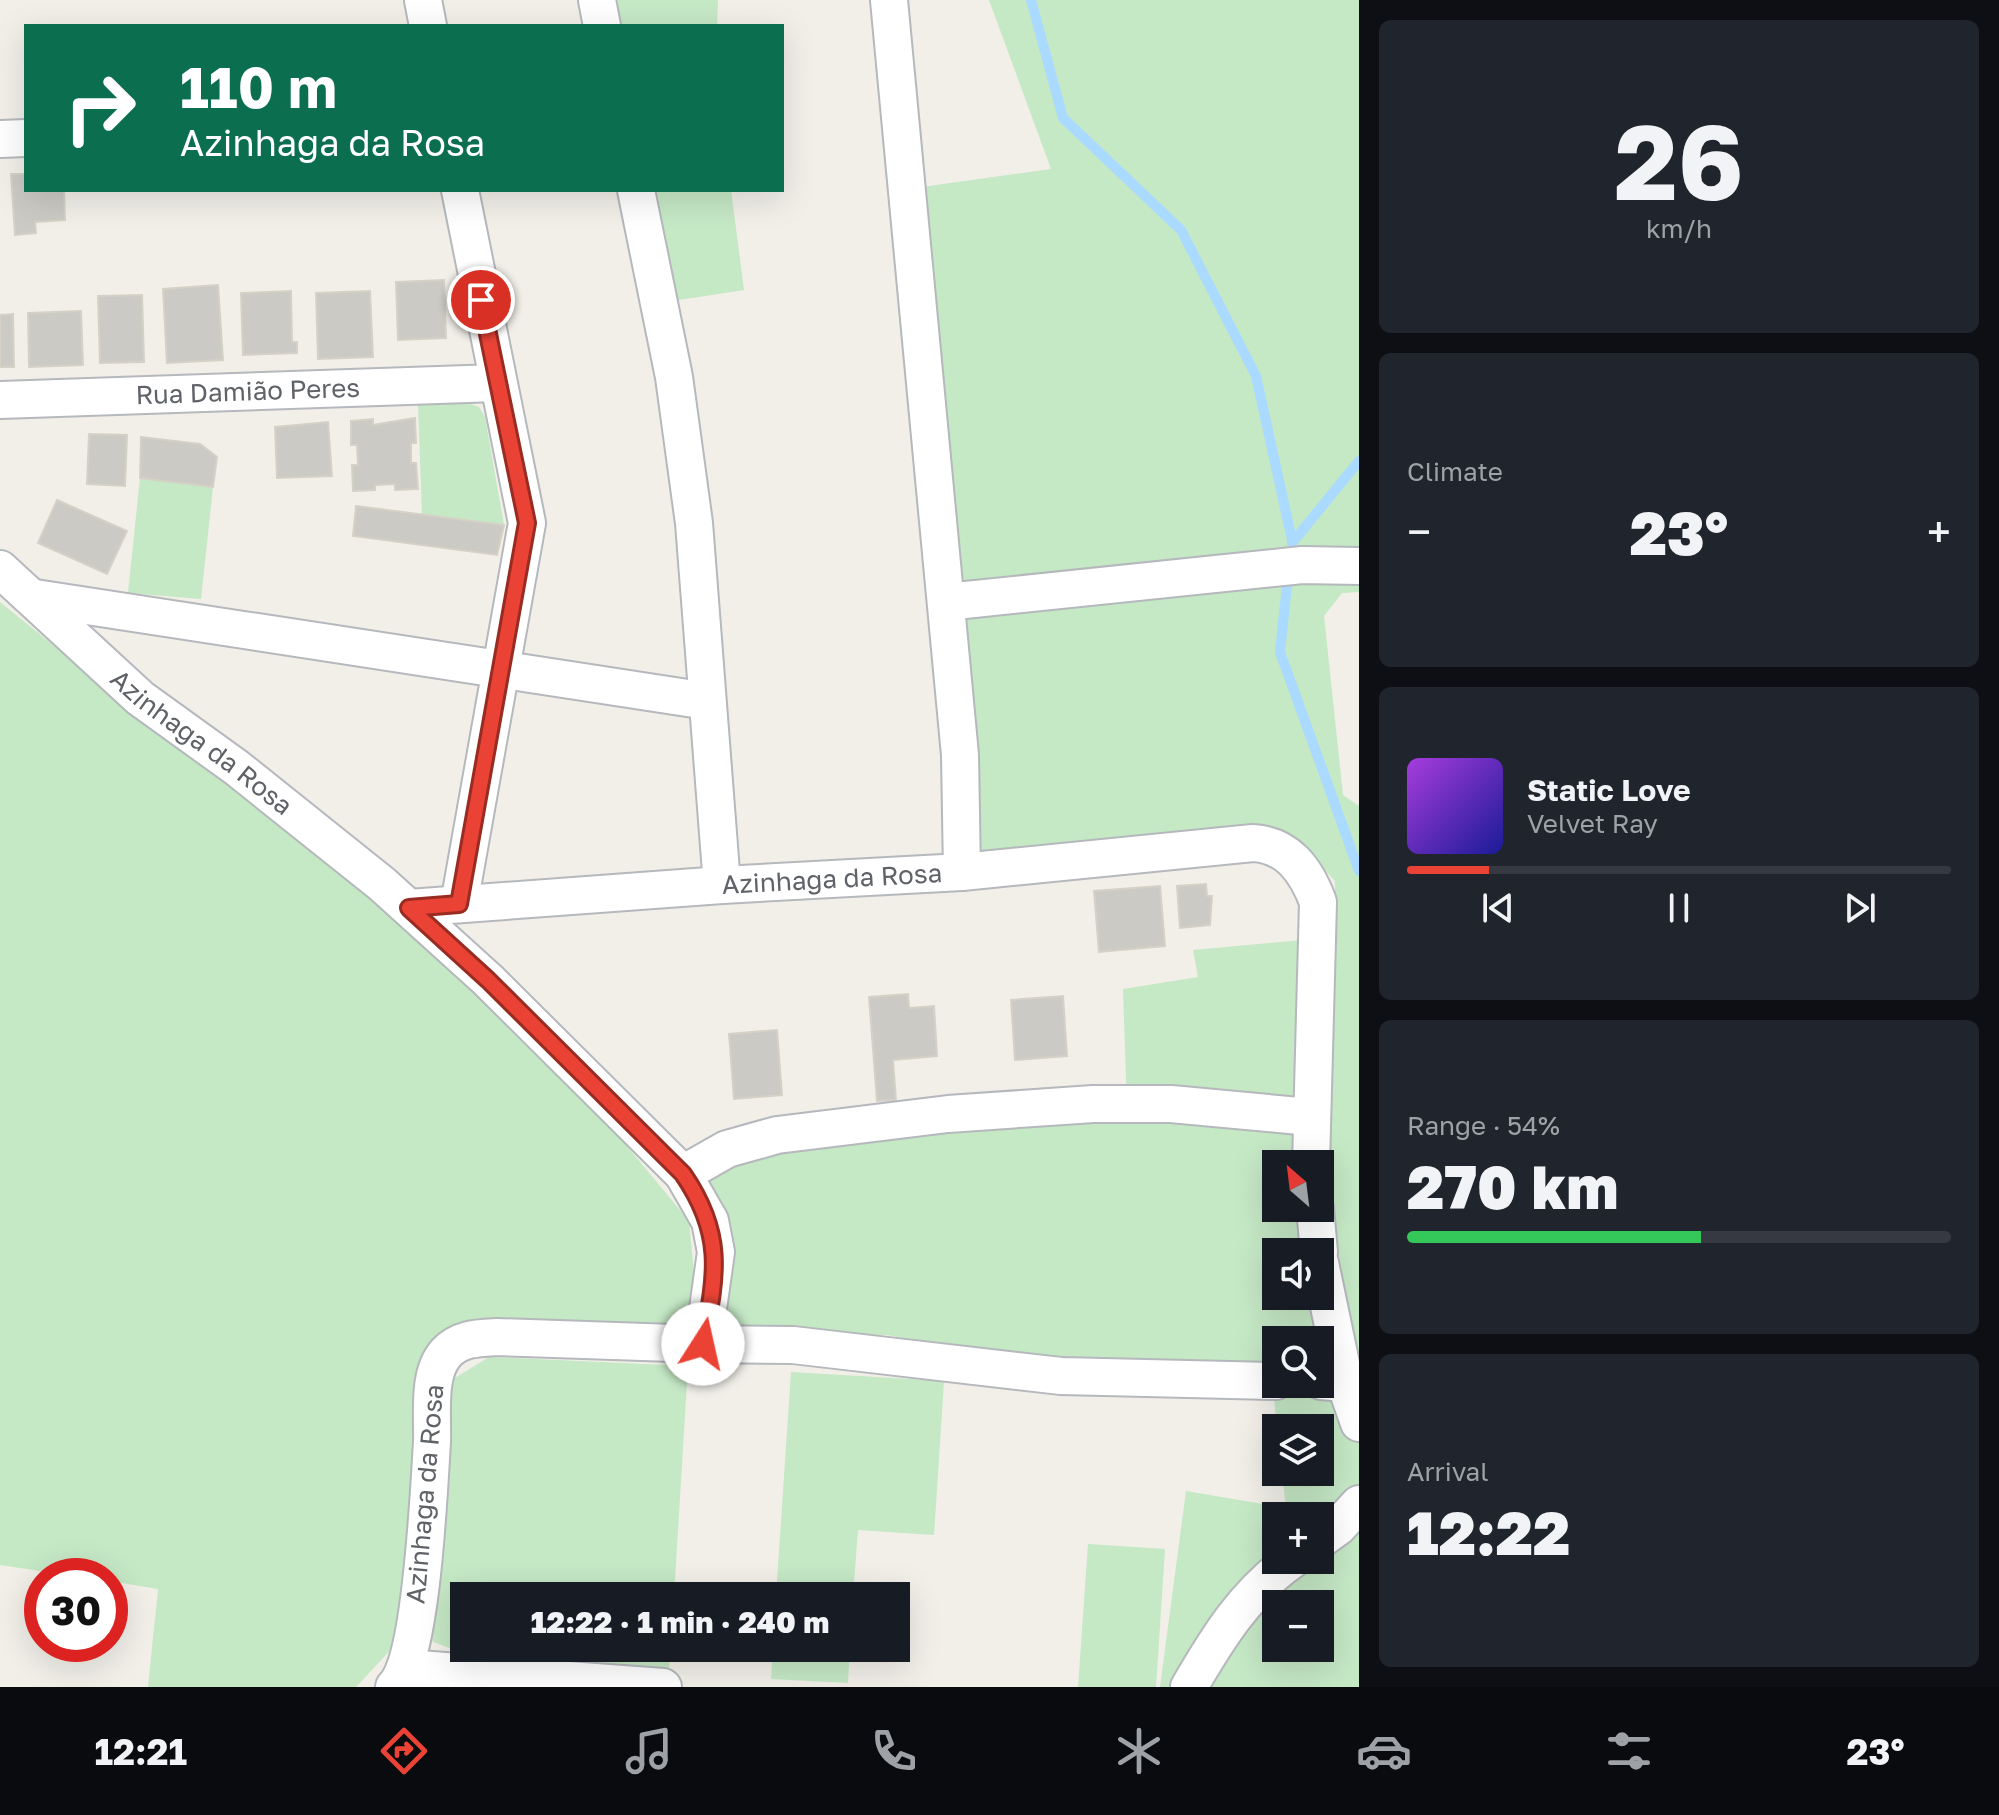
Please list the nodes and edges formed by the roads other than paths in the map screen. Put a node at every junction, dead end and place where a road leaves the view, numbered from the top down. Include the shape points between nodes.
1 (423, 0) edge
2 (597, 0) edge
3 (889, 0) edge
4 (428, 24) edge
5 (602, 24) edge
6 (24, 138) edge
7 (0, 139) edge
8 (460, 192) edge
9 (636, 192) edge
10 (497, 383) junction
11 (0, 400) edge
12 (1359, 566) edge
13 (0, 569) edge
14 (35, 598) junction
15 (946, 602) junction
16 (499, 668) junction
17 (707, 701) junction
18 (962, 872) junction
19 (722, 885) junction
20 (459, 904) junction
21 (409, 908) junction
22 (1310, 1117) junction
23 (1311, 1150) edge
24 (683, 1174) junction
25 (703, 1344) junction
26 (1262, 1381) edge
27 (1334, 1385) edge
28 (1359, 1423) edge
29 (1359, 1504) edge
30 (1334, 1530) edge
31 (1276, 1574) edge
32 (400, 1678) edge
33 (663, 1687) edge
34 (1189, 1687) edge

1 - 4 street
2 - 5 street
3 - 15 street
6 - 7 street
8 - 10 street
9 - 17 street via 685,447
10 - 11 street, Rua Damião Peres
10 - 16 street via 527,523
12 - 15 street via 1302,565
13 - 14 street, Azinhaga da Rosa
14 - 16 street
14 - 21 street, Azinhaga da Rosa via 140,698 237,768
15 - 18 street via 960,755
16 - 17 street
16 - 20 street
17 - 19 street
18 - 19 street, Azinhaga da Rosa
18 - 22 street, Azinhaga da Rosa via 1253,843 1286,851 1311,883 1318,902
19 - 20 street, Azinhaga da Rosa
20 - 21 street, Azinhaga da Rosa
21 - 24 street, Azinhaga da Rosa
22 - 23 street
22 - 24 street via 1171,1104 948,1114 777,1135 727,1149
24 - 25 street, Azinhaga da Rosa via 710,1221 716,1252
25 - 26 street via 793,1345 1061,1376
25 - 32 street, Azinhaga da Rosa via 497,1337 466,1339 446,1353 435,1373 413,1640
27 - 28 street
29 - 30 street
31 - 34 street via 1223,1628
32 - 33 street

